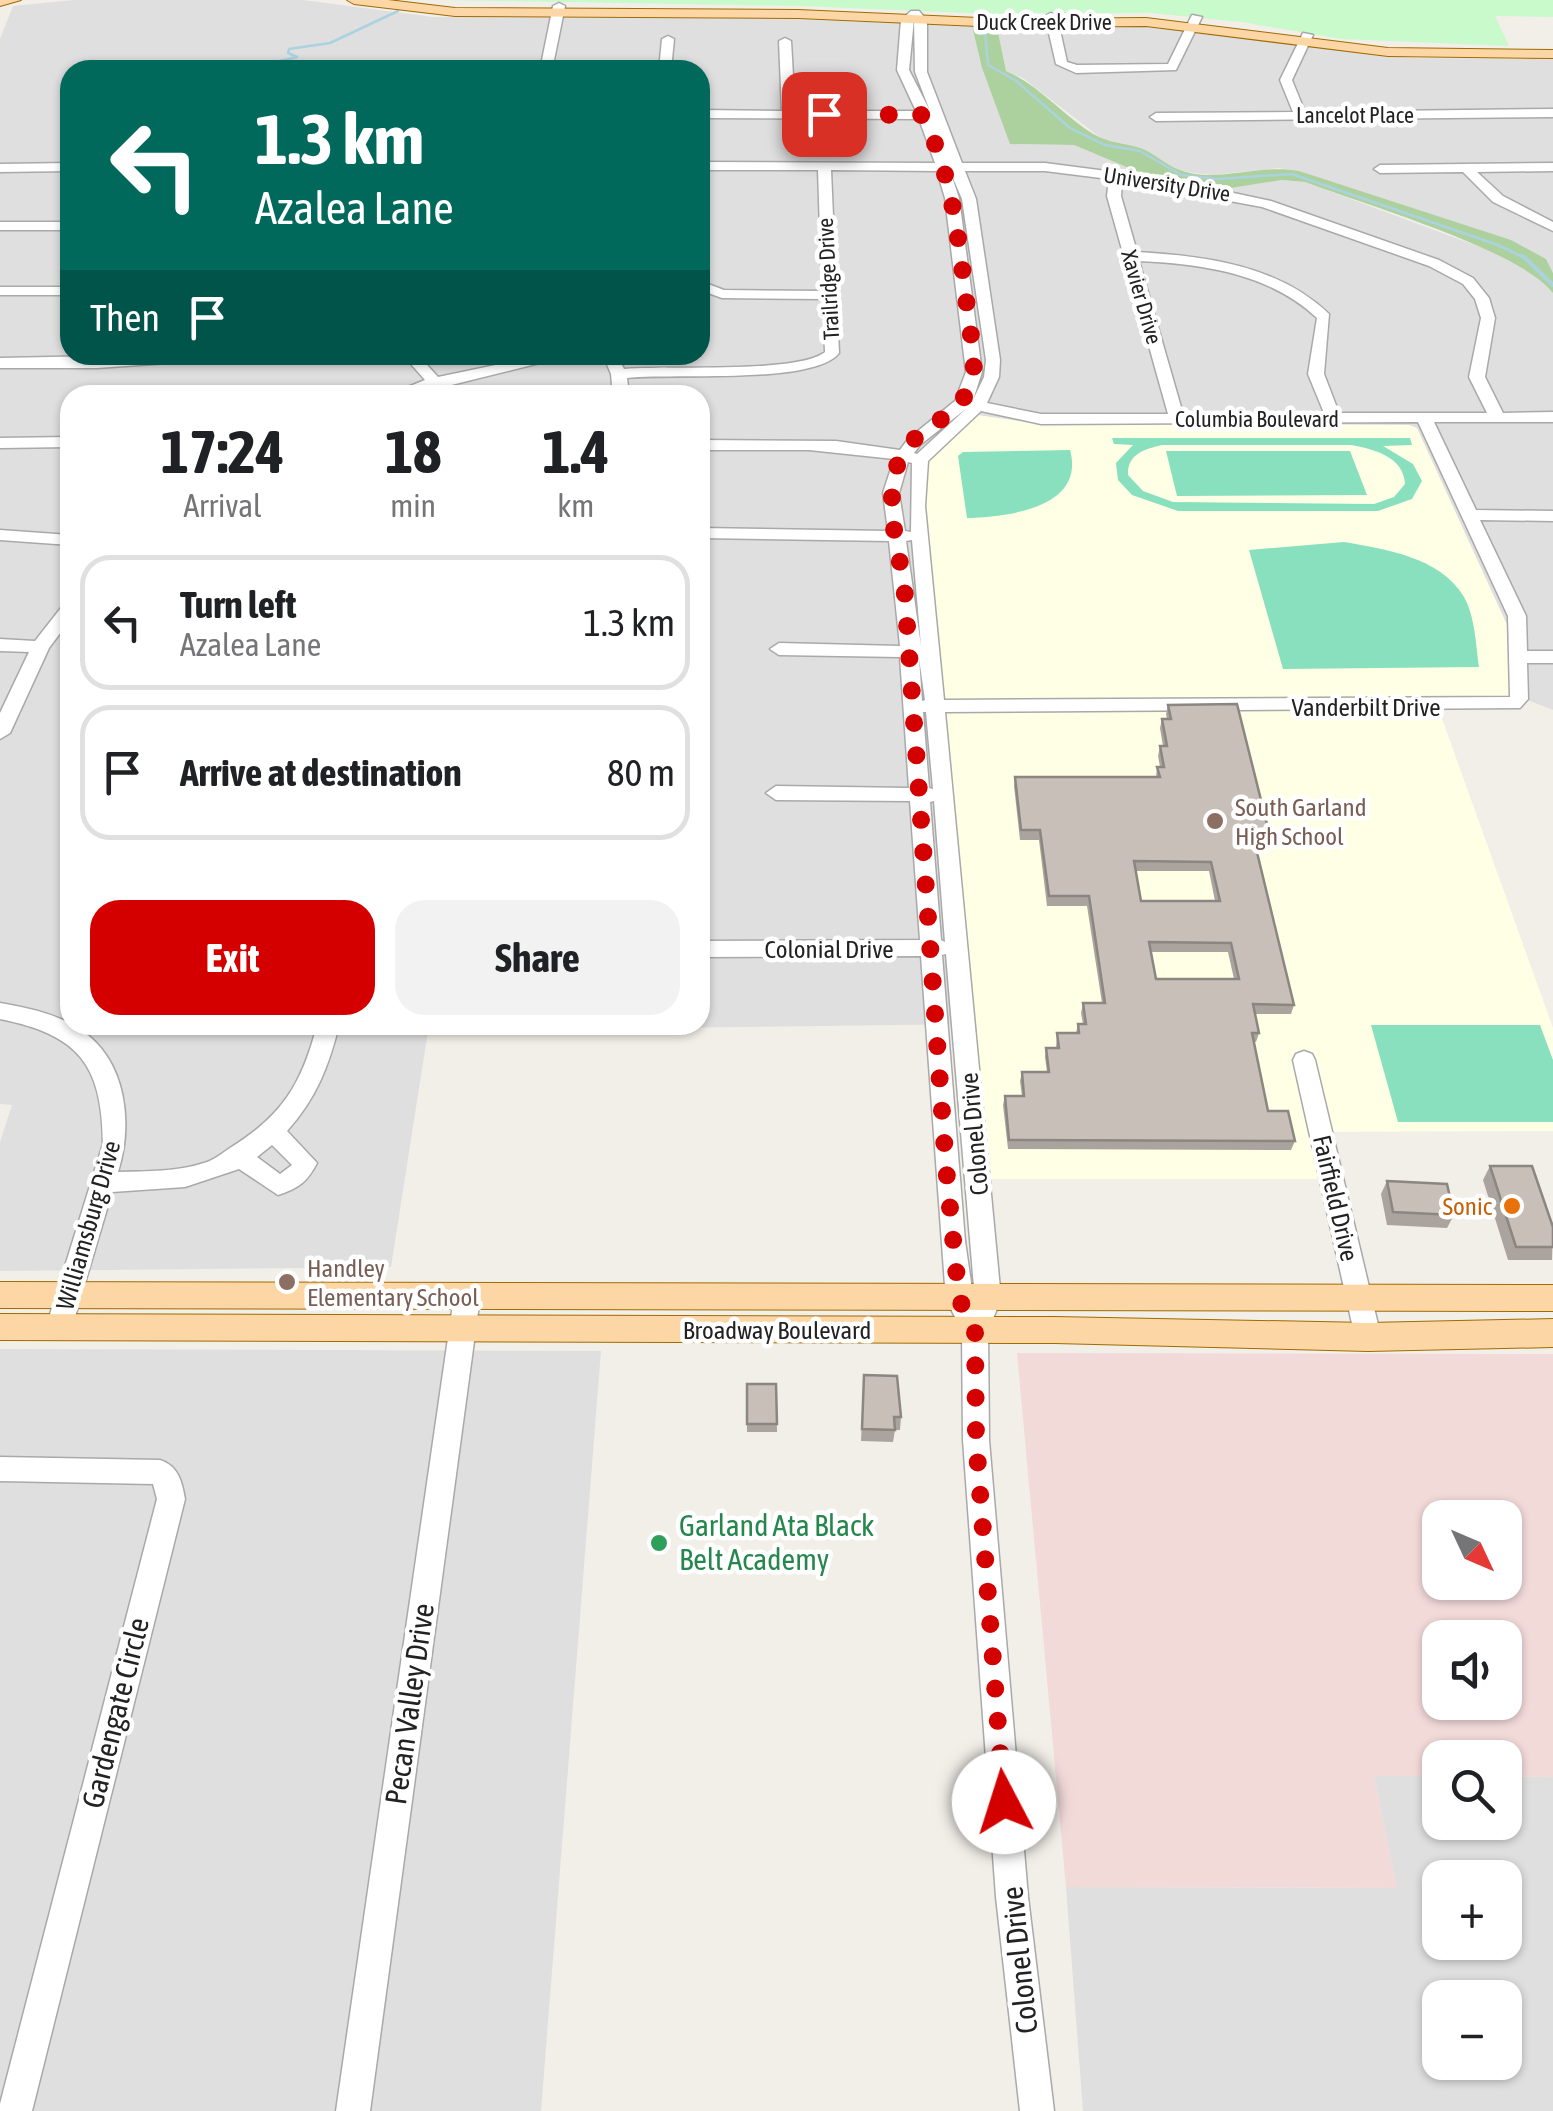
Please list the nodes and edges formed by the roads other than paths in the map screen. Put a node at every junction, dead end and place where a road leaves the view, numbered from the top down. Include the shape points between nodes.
1 (14, 0) edge
2 (354, 0) edge
3 (412, 0) edge
4 (0, 2) edge
5 (558, 10) junction
6 (914, 18) junction
7 (1053, 20) junction
8 (1195, 21) junction
9 (668, 38) dead end
10 (1305, 39) junction
11 (785, 41) dead end
12 (1553, 51) edge
13 (548, 60) edge
14 (665, 60) edge
15 (1553, 113) edge
16 (710, 114) edge
17 (789, 114) junction
18 (930, 115) junction
19 (1300, 115) junction
20 (1156, 116) dead end
21 (710, 166) edge
22 (940, 166) junction
23 (958, 166) junction
24 (60, 167) edge
25 (824, 167) junction
26 (0, 168) edge
27 (1466, 168) junction
28 (1553, 168) edge
29 (1380, 169) dead end
30 (1116, 175) junction
31 (0, 226) edge
32 (60, 226) edge
33 (1553, 228) edge
34 (1130, 256) junction
35 (710, 289) edge
36 (0, 291) edge
37 (60, 291) edge
38 (828, 295) junction
39 (0, 363) edge
40 (60, 363) edge
41 (420, 365) edge
42 (517, 365) edge
43 (615, 365) edge
44 (619, 374) junction
45 (436, 382) junction
46 (427, 385) edge
47 (620, 385) edge
48 (971, 405) junction
49 (1553, 417) edge
50 (1177, 419) junction
51 (1498, 419) junction
52 (1334, 420) junction
53 (1426, 420) junction
54 (60, 442) edge
55 (0, 443) edge
56 (710, 445) edge
57 (902, 455) junction
58 (920, 460) junction
59 (1469, 515) junction
60 (1553, 516) edge
61 (710, 534) edge
62 (0, 535) edge
63 (895, 536) junction
64 (920, 537) junction
65 (60, 538) edge
66 (60, 621) edge
67 (0, 645) edge
68 (40, 647) junction
69 (779, 649) dead end
70 (908, 652) junction
71 (931, 652) junction
72 (1521, 657) junction
73 (1553, 657) edge
74 (911, 706) junction
75 (938, 706) junction
76 (0, 733) edge
77 (776, 793) dead end
78 (917, 794) junction
79 (943, 795) junction
80 (931, 948) junction
81 (958, 948) junction
82 (710, 949) edge
83 (0, 1011) edge
84 (60, 1025) edge
85 (76, 1035) edge
86 (325, 1035) edge
87 (1304, 1060) dead end
88 (271, 1130) junction
89 (238, 1155) junction
90 (102, 1183) junction
91 (0, 1296) edge
92 (67, 1296) junction
93 (467, 1296) junction
94 (1359, 1298) junction
95 (1553, 1298) edge
96 (973, 1299) junction
97 (1200, 1299) junction
98 (724, 1314) junction
99 (0, 1327) edge
100 (58, 1327) junction
101 (463, 1328) junction
102 (975, 1331) junction
103 (1553, 1332) edge
104 (1204, 1333) junction
105 (1368, 1337) junction
106 (0, 1469) edge
107 (15, 2111) edge
108 (353, 2111) edge
109 (1037, 2111) edge

1 - 4 main road
2 - 5 main road, Duck Creek Drive via 454,12
3 - 5 main road, Duck Creek Drive
5 - 6 main road, Duck Creek Drive
5 - 13 street
6 - 7 main road, Duck Creek Drive
6 - 18 street
7 - 8 main road, Duck Creek Drive
7 - 8 street via 1062,64 1076,69 1172,67
8 - 10 main road, Duck Creek Drive
9 - 14 street
10 - 12 main road, Duck Creek Drive via 1424,55
10 - 19 street via 1286,80
11 - 17 street
15 - 19 street, Lancelot Place
16 - 17 street
17 - 18 street
18 - 22 street
18 - 23 street
19 - 20 street, Lancelot Place
21 - 25 street, University Drive
22 - 23 street, University Drive
22 - 25 street, University Drive
22 - 48 street via 952,198 974,354
23 - 30 street, University Drive
23 - 48 street via 973,217 994,360 994,378
24 - 26 street
25 - 38 street, Trailridge Drive
27 - 28 street
27 - 29 street
27 - 33 street via 1498,200
30 - 34 street, Xavier Drive via 1114,196
30 - 51 street, University Drive via 1246,198 1457,272 1485,308 1488,328 1477,377
31 - 32 street
34 - 50 street, Xavier Drive
34 - 52 street via 1210,262 1316,307 1324,317 1316,374
35 - 38 street
36 - 37 street
38 - 44 street, Trailridge Drive via 832,353 820,363
39 - 40 street
41 - 45 street
42 - 45 street
43 - 44 street
44 - 47 street
45 - 46 street
48 - 50 street, Columbia Boulevard via 1041,419
48 - 57 street
48 - 58 street
49 - 51 street, Columbia Boulevard
50 - 52 street, Columbia Boulevard
51 - 53 street, Columbia Boulevard
52 - 53 street, Columbia Boulevard
53 - 59 street, Vanderbilt Drive
54 - 55 street
56 - 57 street via 819,444
57 - 58 street
57 - 63 street, Colonel Drive via 891,493
58 - 64 street, Colonel Drive
59 - 60 street
59 - 72 street, Vanderbilt Drive via 1517,616
61 - 63 street
62 - 65 street
63 - 64 street
63 - 70 street, Colonel Drive
64 - 71 street, Colonel Drive
66 - 68 street
67 - 68 street
68 - 76 street
69 - 70 street
70 - 71 street
70 - 74 street, Colonel Drive
71 - 75 street, Colonel Drive
72 - 73 street
72 - 75 street, Vanderbilt Drive via 1519,699 1502,707
74 - 75 street, Vanderbilt Drive
74 - 78 street, Colonel Drive
75 - 79 street, Colonel Drive
77 - 78 street
78 - 79 street
78 - 80 street, Colonel Drive
79 - 81 street, Colonel Drive
80 - 81 street, Colonial Drive
80 - 82 street, Colonial Drive
80 - 96 street, Colonel Drive
81 - 96 street, Colonel Drive
83 - 84 street, Williamsburg Drive
85 - 90 street, Williamsburg Drive via 95,1052 116,1115
86 - 88 street via 316,1070
87 - 94 street, Fairfield Drive
88 - 89 street
88 - 89 street via 305,1163 297,1177 278,1186
89 - 90 street via 211,1170
90 - 92 street, Williamsburg Drive
91 - 92 main road, Broadway Boulevard
92 - 93 main road, Broadway Boulevard
92 - 100 street, Williamsburg Drive
93 - 98 main road, Broadway Boulevard
93 - 101 street, Pecan Valley Drive
94 - 95 main road, Broadway Boulevard
94 - 97 main road, Broadway Boulevard
94 - 105 street, Fairfield Drive
96 - 97 main road, Broadway Boulevard
96 - 98 main road, Broadway Boulevard
96 - 102 street, Colonel Drive
97 - 104 main road
98 - 101 main road, Broadway Boulevard
98 - 102 main road, Broadway Boulevard
99 - 100 main road, Broadway Boulevard
100 - 101 main road, Broadway Boulevard
101 - 108 street, Pecan Valley Drive
102 - 104 main road, Broadway Boulevard
102 - 109 street, Colonel Drive via 985,1564
103 - 105 main road, Broadway Boulevard
104 - 105 main road, Broadway Boulevard
106 - 107 street, Gardengate Circle via 160,1472 171,1500

